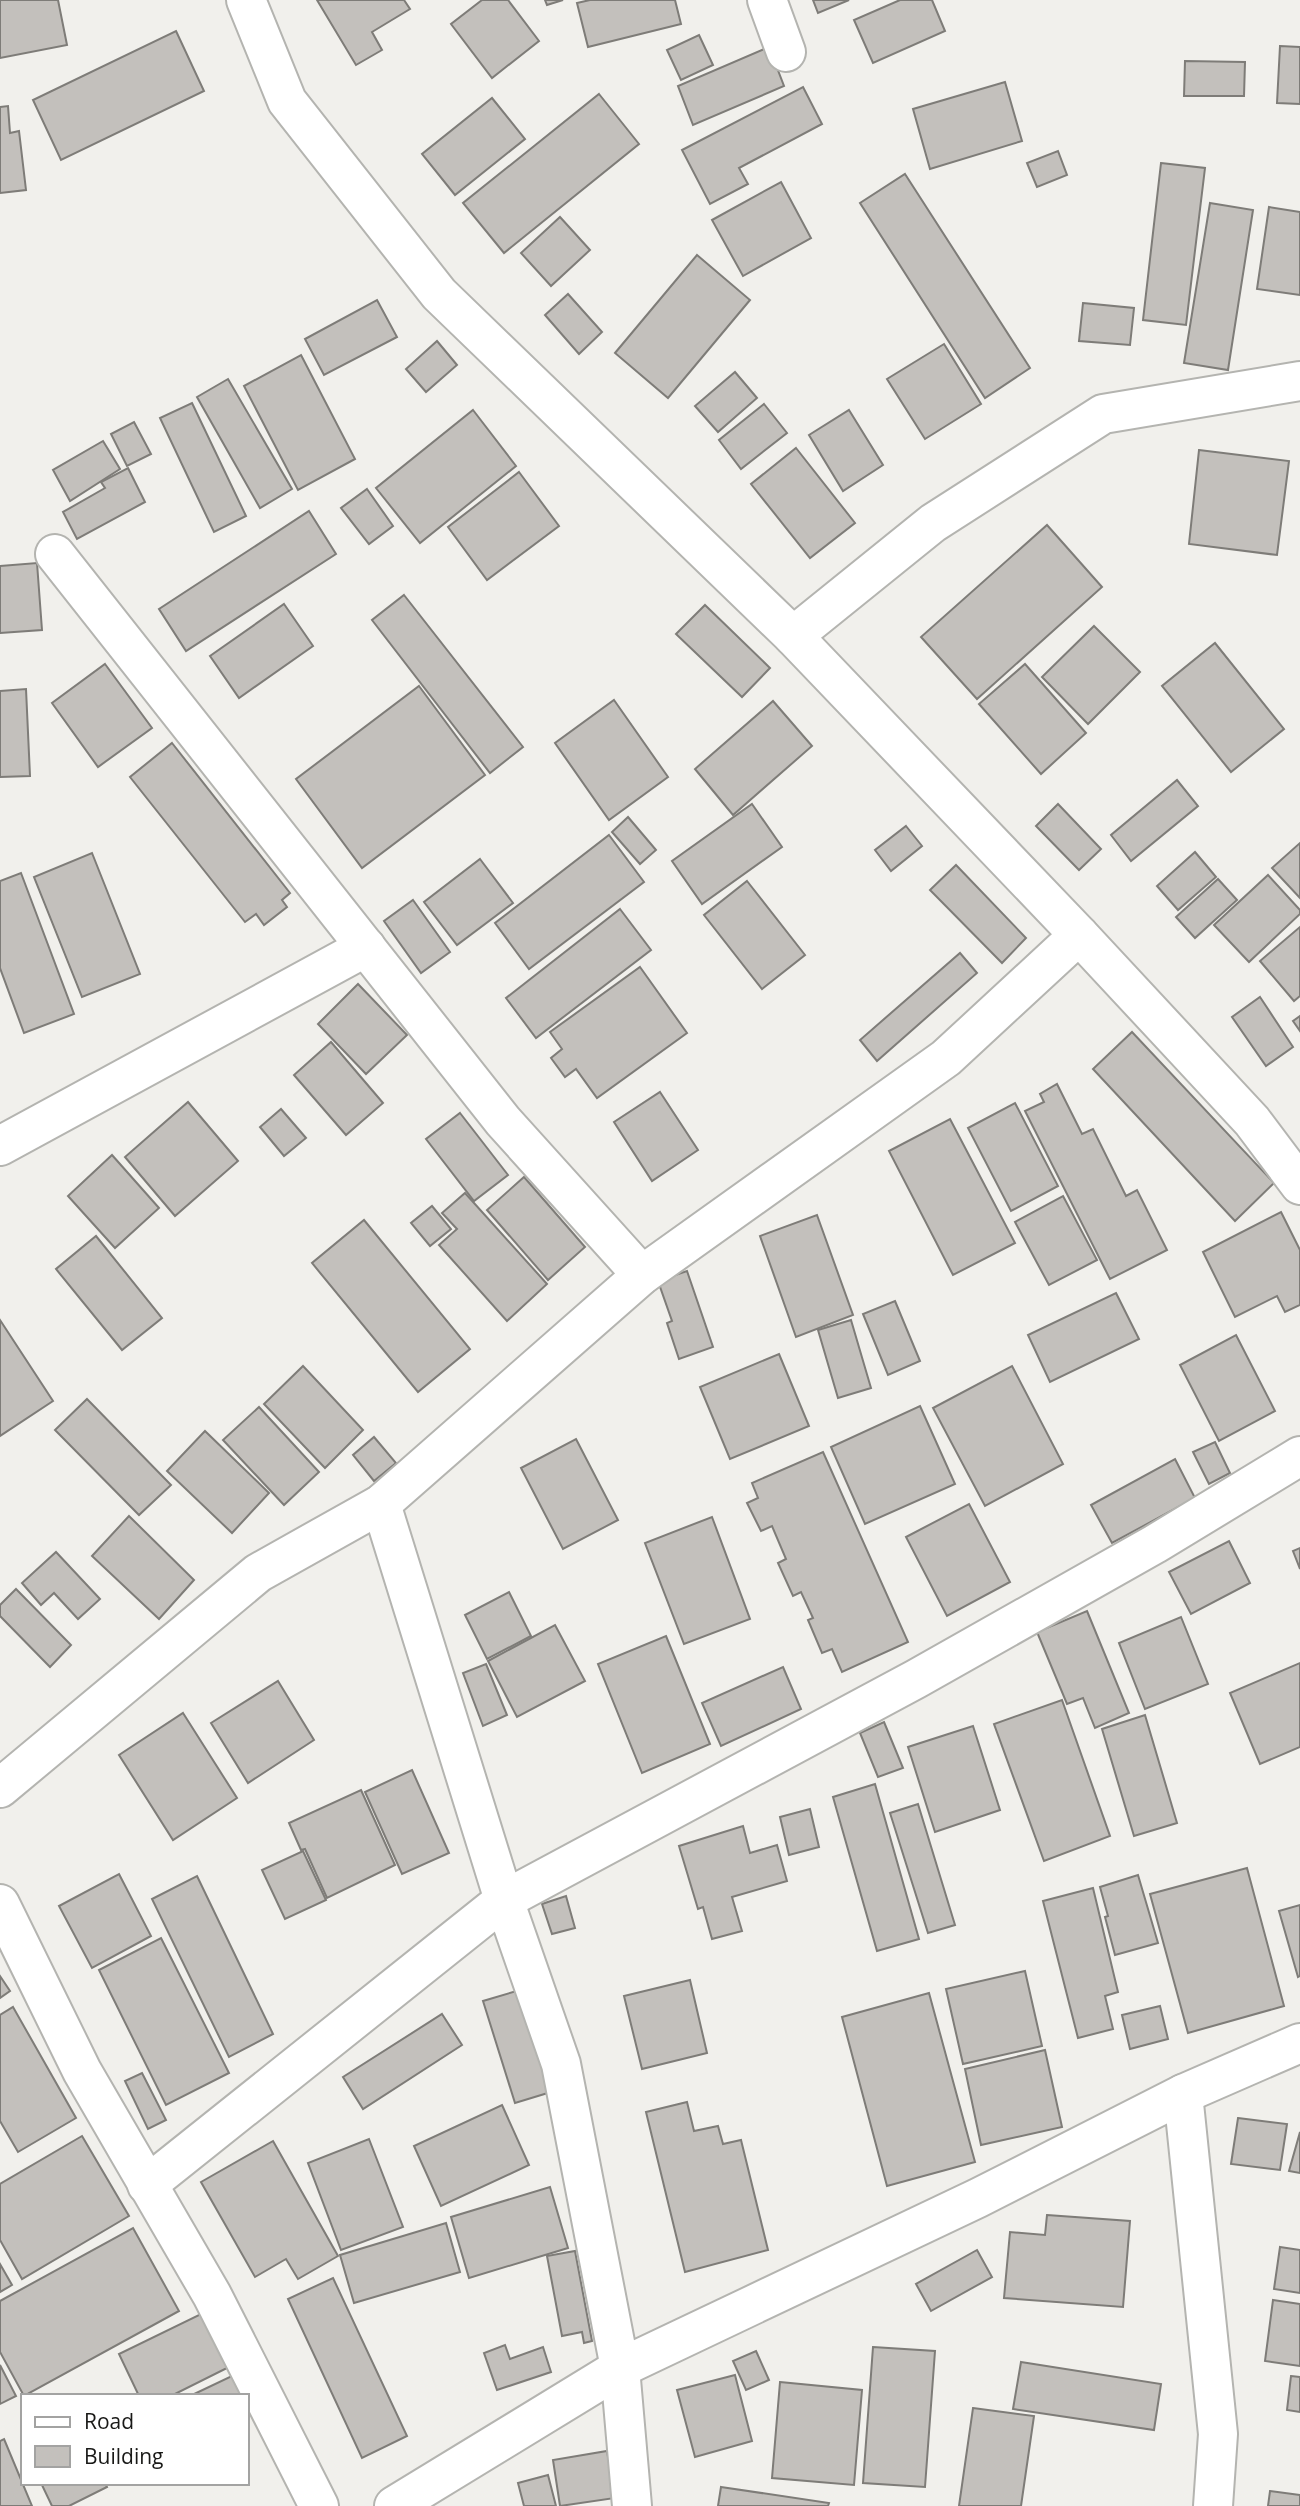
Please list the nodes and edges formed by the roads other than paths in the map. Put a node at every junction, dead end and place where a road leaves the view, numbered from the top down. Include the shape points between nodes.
1 (246, 0) edge
2 (767, 0) edge
3 (786, 52) dead end
4 (1300, 381) edge
5 (55, 554) dead end
6 (793, 636) junction
7 (1079, 935) junction
8 (366, 947) junction
9 (0, 1146) edge
10 (1300, 1185) edge
11 (642, 1275) junction
12 (1300, 1456) edge
13 (381, 1504) junction
14 (0, 1787) edge
15 (504, 1900) junction
16 (0, 1904) edge
17 (1300, 2043) edge
18 (1183, 2094) junction
19 (147, 2185) junction
20 (620, 2368) junction
21 (319, 2506) edge
22 (394, 2506) edge
23 (632, 2506) edge
24 (1213, 2506) edge

1 - 6 street via 288,101 439,294
2 - 3 street
4 - 6 street via 1103,414 933,523
5 - 8 street
6 - 7 street
7 - 10 street via 1252,1121
7 - 11 street via 946,1058
8 - 9 street
8 - 11 street via 503,1121
11 - 13 street
12 - 15 street via 916,1679
13 - 14 street via 258,1573
13 - 15 street
15 - 19 street
15 - 20 street via 561,2064
16 - 19 street via 82,2071
17 - 18 street
18 - 20 street via 978,2198
18 - 24 street via 1219,2434
19 - 21 street via 212,2295
20 - 22 street
20 - 23 street

